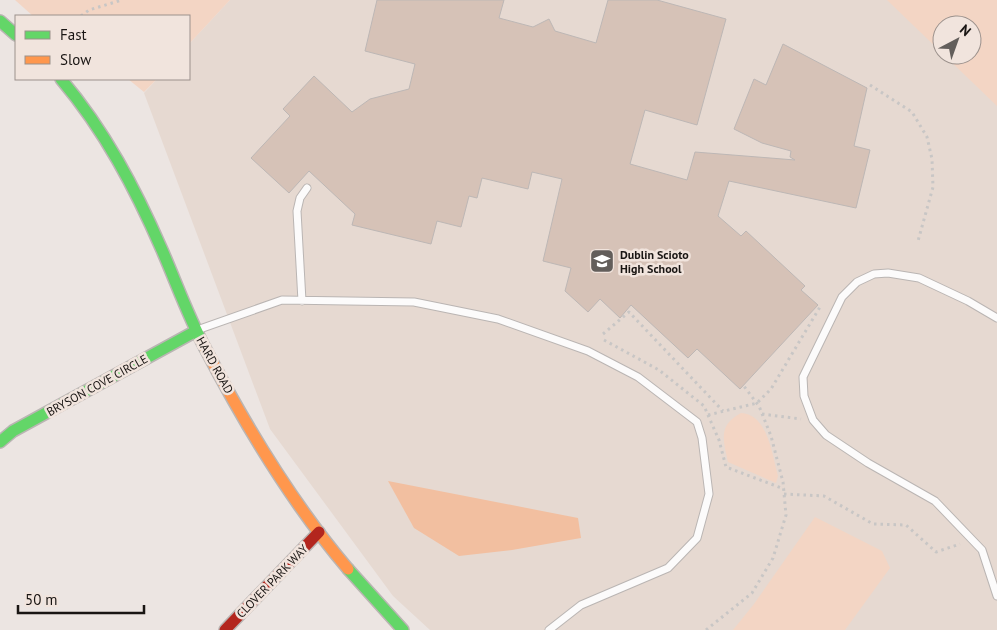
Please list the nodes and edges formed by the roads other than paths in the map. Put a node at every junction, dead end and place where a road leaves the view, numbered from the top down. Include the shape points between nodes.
1 (0, 21) edge
2 (15, 34) edge
3 (62, 80) edge
4 (307, 188) dead end
5 (302, 300) junction
6 (997, 318) edge
7 (196, 331) junction
8 (0, 442) edge
9 (319, 532) junction
10 (997, 596) edge
11 (225, 630) edge
12 (403, 630) edge
13 (548, 630) edge

1 - 2 main road
3 - 7 main road, HARD ROAD via 92,116 116,153 142,204
4 - 5 lane via 297,211
5 - 7 lane via 282,300
5 - 13 lane via 414,302 498,319 588,351 630,373 697,422 709,494 697,538 668,568 581,605
6 - 10 lane via 919,278 874,274 857,282 842,297 802,376 804,396 813,420 826,435 935,501 982,550
7 - 8 main road, BRYSON COVE CIRCLE via 13,431
7 - 9 main road, HARD ROAD via 254,433
9 - 11 main road, CLOVER PARK WAY
9 - 12 main road, HARD ROAD

